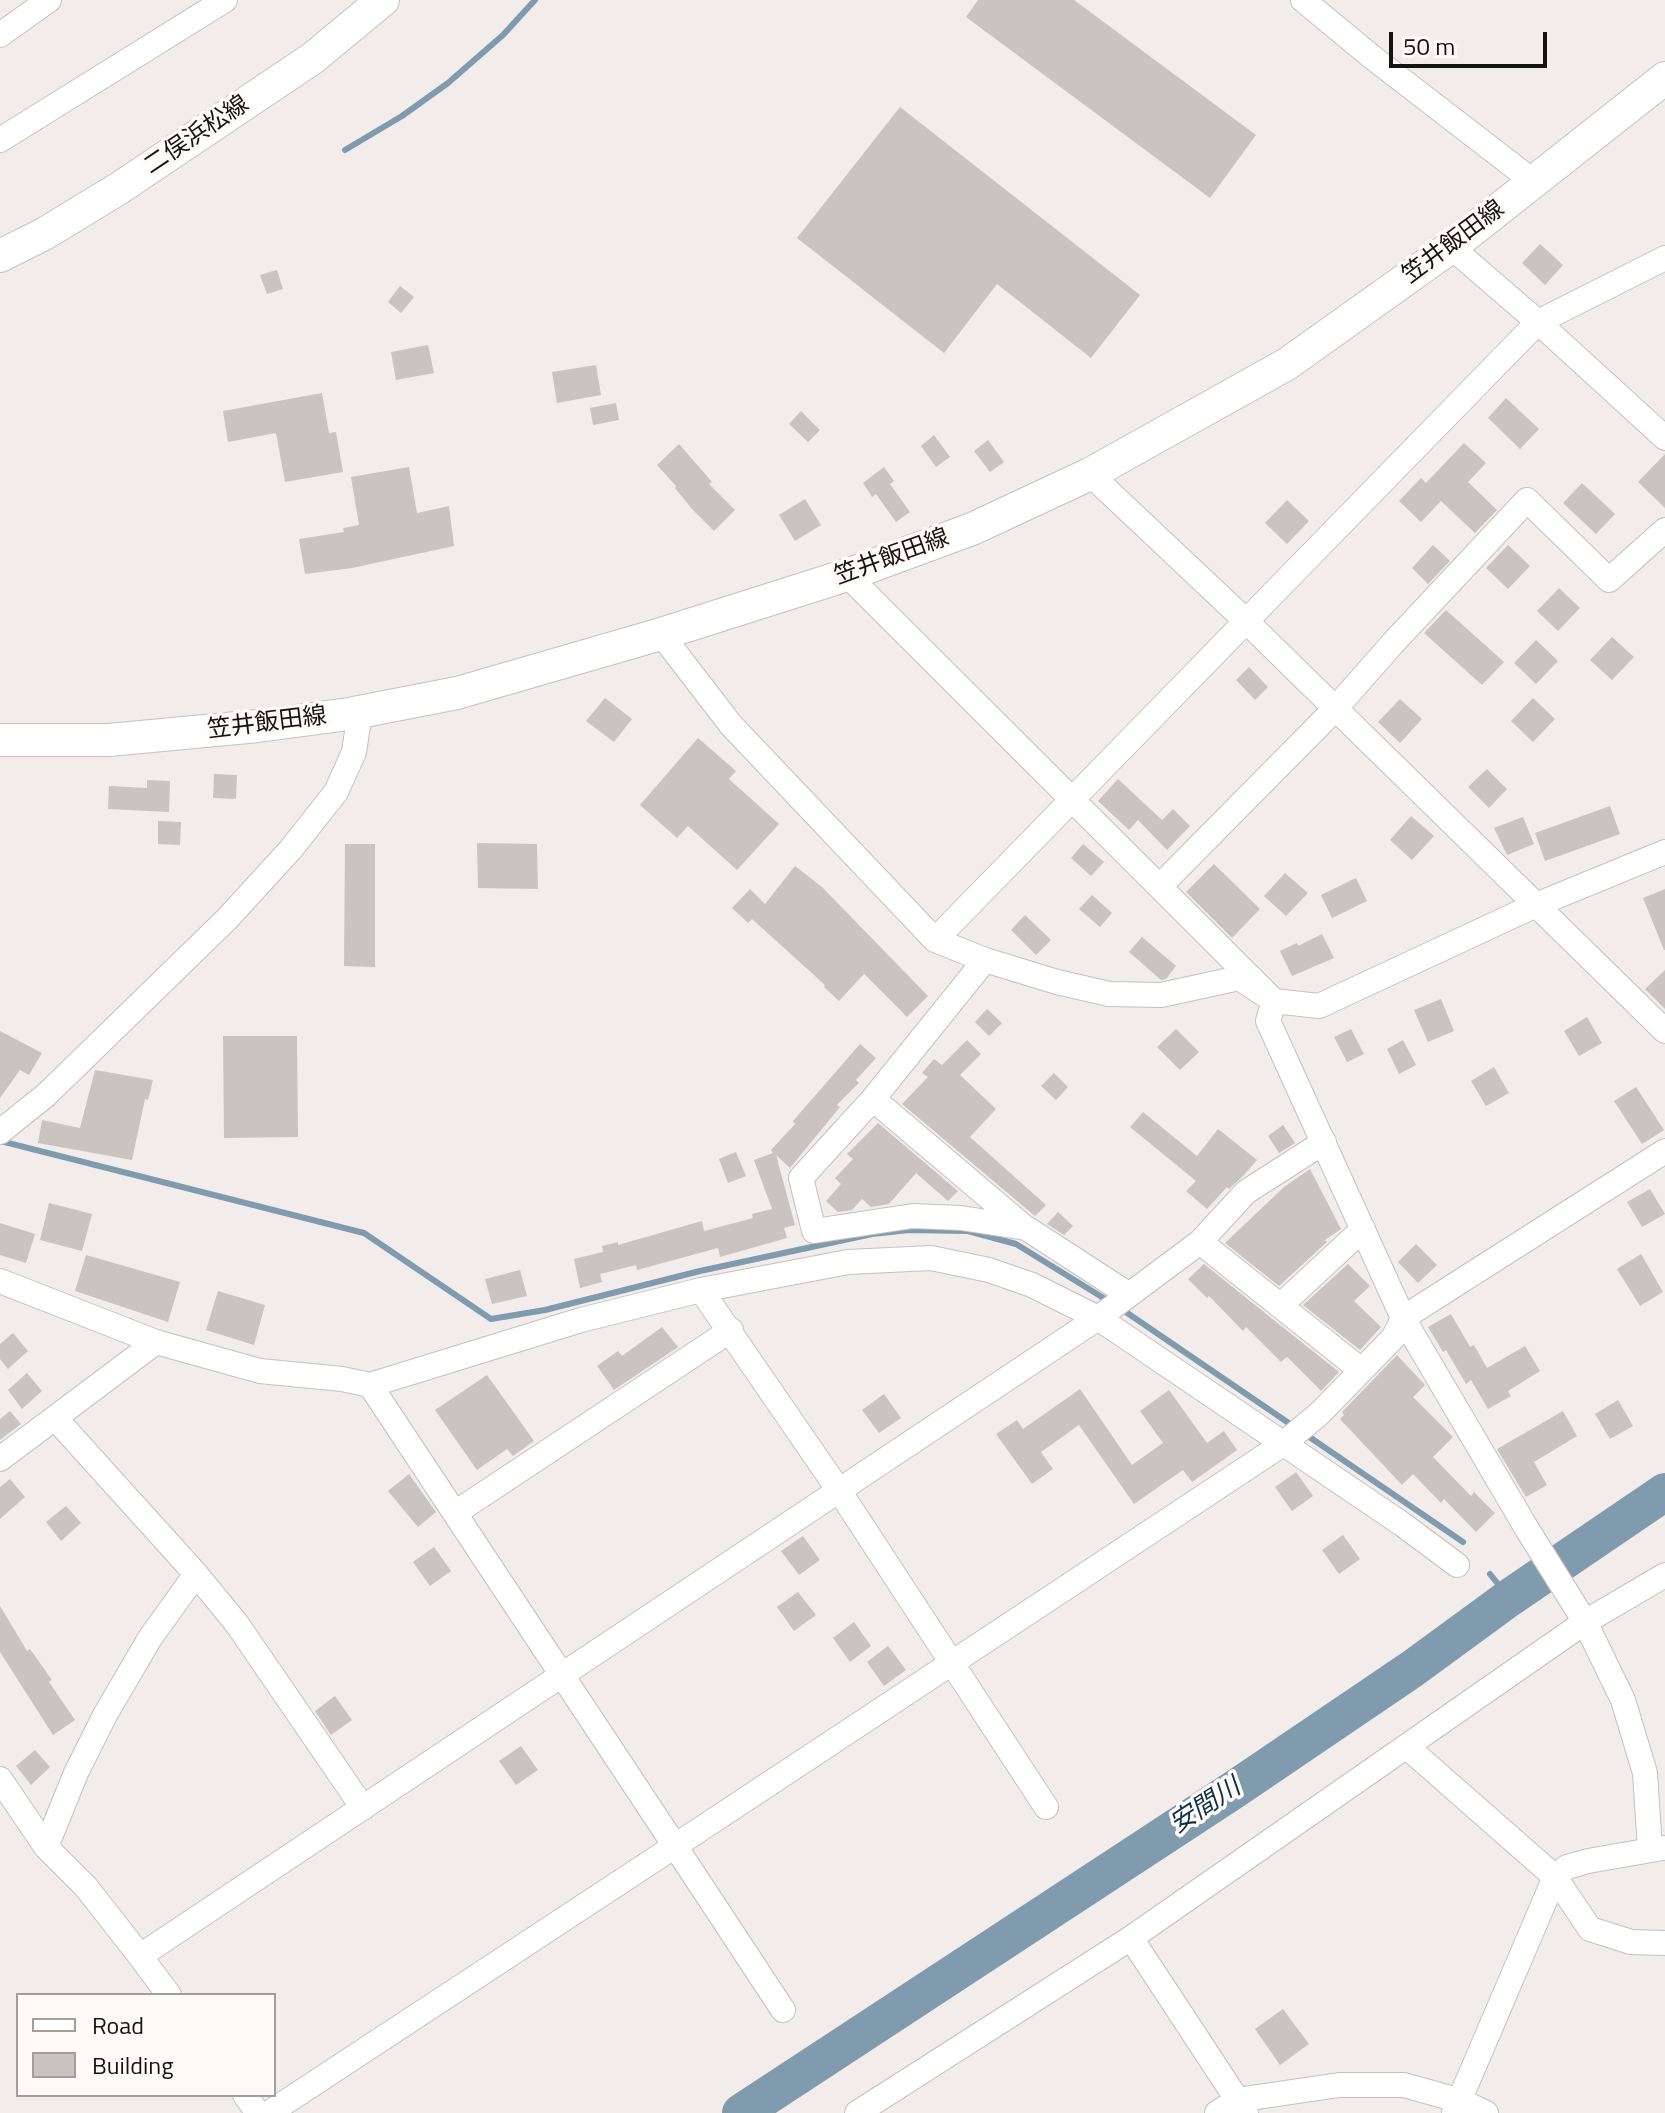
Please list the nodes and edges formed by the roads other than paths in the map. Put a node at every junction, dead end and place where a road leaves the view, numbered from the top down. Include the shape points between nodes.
1 (49, 0) edge
2 (225, 0) edge
3 (383, 0) edge
4 (1303, 0) edge
5 (0, 35) edge
6 (1665, 78) edge
7 (0, 140) edge
8 (1534, 182) junction
9 (1451, 247) junction
10 (0, 256) edge
11 (1665, 258) edge
12 (1538, 322) junction
13 (1665, 438) edge
14 (1090, 474) junction
15 (1665, 530) edge
16 (847, 575) junction
17 (1246, 621) junction
18 (661, 634) junction
19 (1335, 709) junction
20 (360, 712) junction
21 (0, 740) edge
22 (1072, 800) junction
23 (1665, 852) edge
24 (1160, 886) junction
25 (1536, 905) junction
26 (935, 940) junction
27 (985, 960) junction
28 (1274, 1001) junction
29 (1665, 1031) edge
30 (873, 1099) junction
31 (2, 1130) edge
32 (1324, 1142) junction
33 (1665, 1151) edge
34 (1026, 1228) junction
35 (1363, 1229) junction
36 (1200, 1242) junction
37 (0, 1281) edge
38 (701, 1290) junction
39 (1127, 1295) junction
40 (1280, 1306) junction
41 (1101, 1316) junction
42 (1403, 1318) junction
43 (731, 1330) junction
44 (156, 1342) junction
45 (1361, 1370) junction
46 (370, 1385) junction
47 (56, 1419) junction
48 (1286, 1442) junction
49 (0, 1459) edge
50 (840, 1492) junction
51 (455, 1513) junction
52 (1457, 1565) dead end
53 (196, 1574) junction
54 (1661, 1585) edge
55 (1580, 1616) junction
56 (953, 1663) junction
57 (562, 1675) junction
58 (1407, 1747) junction
59 (0, 1779) edge
60 (1046, 1807) dead end
61 (363, 1808) junction
62 (675, 1846) junction
63 (46, 1847) junction
64 (1657, 1848) edge
65 (1555, 1877) junction
66 (1131, 1938) junction
67 (1665, 1943) edge
68 (140, 1956) junction
69 (168, 1993) edge
70 (783, 2010) dead end
71 (1458, 2107) edge
72 (1233, 2109) edge
73 (269, 2113) edge
74 (857, 2113) edge
75 (1486, 2113) edge

1 - 5 street
2 - 7 street
3 - 10 main road, 二俣浜松線 via 313,58 118,189
4 - 8 street
6 - 8 main road, 笠井飯田線
8 - 9 main road, 笠井飯田線
9 - 12 street
9 - 14 main road, 笠井飯田線 via 1287,364
11 - 12 street
12 - 13 street
12 - 17 street
14 - 16 main road, 笠井飯田線 via 972,529
14 - 17 street
15 - 19 street via 1609,580 1527,500
16 - 18 main road, 笠井飯田線
16 - 22 street
17 - 19 street
17 - 22 street
18 - 20 main road, 笠井飯田線 via 457,693
18 - 26 street via 731,725
19 - 24 street
19 - 25 street
20 - 21 main road, 笠井飯田線 via 109,740
20 - 31 street via 354,752 336,792 291,849 227,919 46,1095
22 - 24 street
22 - 26 street
23 - 25 street
24 - 28 street
25 - 28 street via 1319,1006
25 - 29 street
26 - 27 street
27 - 28 street via 1109,994 1161,995 1239,978
27 - 30 street
28 - 32 street via 1268,1021
30 - 34 street
30 - 34 street via 801,1178 814,1231 913,1216
32 - 35 street
32 - 36 street via 1246,1192
33 - 42 street
34 - 39 street
35 - 40 street
35 - 42 street
36 - 39 street
36 - 40 street
37 - 44 street
38 - 41 street via 848,1262 931,1258 989,1270
38 - 43 street
38 - 46 street via 581,1320
39 - 41 street
40 - 45 street
41 - 48 street
41 - 50 street
42 - 45 street via 1394,1337
42 - 55 street
43 - 50 street
43 - 51 street
44 - 46 street via 260,1371
44 - 47 street
45 - 48 street
46 - 51 street
47 - 49 street
47 - 53 street
48 - 52 street
48 - 56 street
50 - 56 street
50 - 57 street
51 - 57 street
53 - 61 street via 237,1624
53 - 63 street via 105,1715
54 - 55 street
55 - 58 street
55 - 64 street via 1623,1700 1645,1773
56 - 60 street
56 - 62 street
57 - 61 street
57 - 62 street
58 - 65 street
58 - 66 street
59 - 63 street
61 - 68 street
62 - 70 street
62 - 73 street
63 - 68 street via 86,1887
64 - 65 street via 1588,1861
65 - 67 street via 1590,1929 1631,1942
65 - 71 street
66 - 72 street
66 - 74 street
68 - 69 street
71 - 72 street via 1404,2085 1339,2085
71 - 75 street

